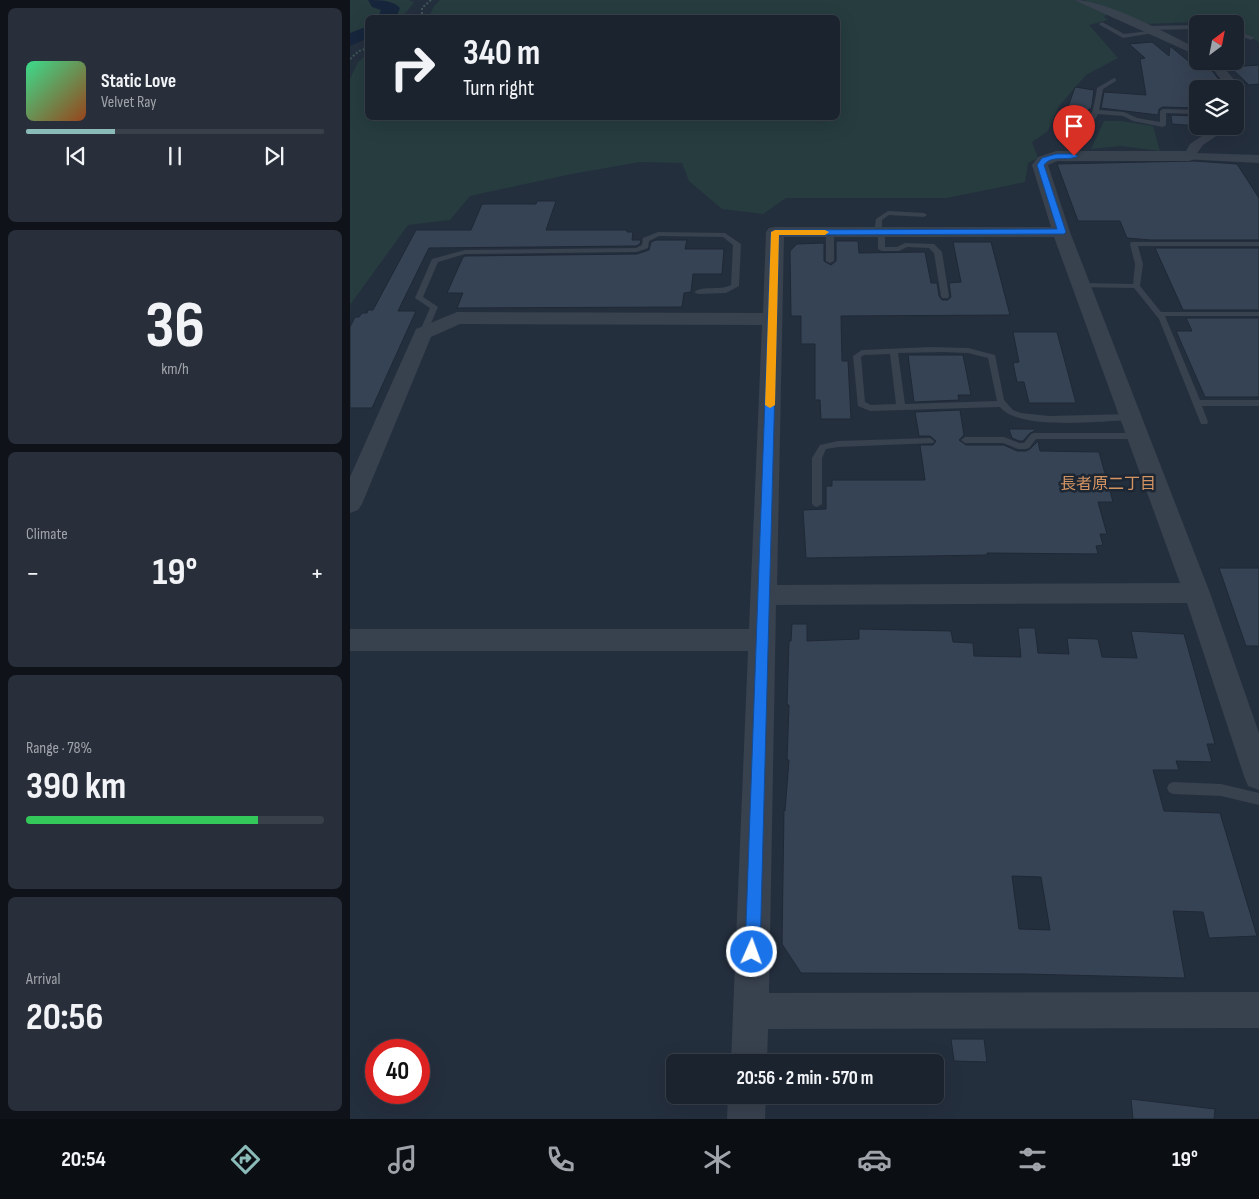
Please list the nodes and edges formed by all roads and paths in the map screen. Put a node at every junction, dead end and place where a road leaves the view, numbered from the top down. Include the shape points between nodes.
1 (431, 0) edge
2 (1079, 0) edge
3 (422, 15) edge
4 (1102, 24) dead end
5 (1189, 27) edge
6 (1152, 30) junction
7 (1244, 36) edge
8 (1250, 38) dead end
9 (1189, 48) edge
10 (365, 49) edge
11 (350, 59) edge
12 (1220, 70) edge
13 (1114, 80) dead end
14 (1229, 80) edge
15 (1096, 112) junction
16 (1189, 112) edge
17 (1211, 135) edge
18 (1074, 156) junction
19 (1189, 156) junction
20 (1259, 159) edge
21 (924, 215) dead end
22 (830, 232) junction
23 (880, 232) junction
24 (1062, 232) junction
25 (1259, 244) edge
26 (830, 260) dead end
27 (1082, 286) junction
28 (1136, 286) junction
29 (698, 292) dead end
30 (946, 296) dead end
31 (1159, 314) junction
32 (1259, 314) edge
33 (772, 319) junction
34 (424, 333) junction
35 (894, 351) junction
36 (1197, 403) junction
37 (1259, 403) edge
38 (1004, 404) junction
39 (901, 407) junction
40 (1204, 422) dead end
41 (1135, 426) junction
42 (965, 440) dead end
43 (930, 441) dead end
44 (350, 504) edge
45 (817, 504) dead end
46 (1197, 593) junction
47 (764, 595) junction
48 (350, 640) edge
49 (762, 640) junction
50 (1259, 776) edge
51 (1173, 788) dead end
52 (1259, 799) edge
53 (1259, 1010) edge
54 (751, 1011) junction
55 (749, 1054) edge
56 (747, 1104) edge
57 (746, 1119) edge

1 - 3 path via 422,8
2 - 6 street
4 - 6 lane via 1123,36
5 - 6 lane
6 - 9 street
7 - 8 lane
10 - 11 path
12 - 14 street
13 - 15 lane via 1100,88
15 - 16 lane via 1124,114 1135,120 1163,124 1163,111
15 - 18 lane via 1088,132 1073,143
17 - 19 street via 1196,145
18 - 19 street
18 - 24 street via 1056,156 1040,165
19 - 20 street
21 - 23 lane via 888,213 879,219
22 - 23 street
22 - 26 lane
22 - 33 street via 775,232
23 - 24 street
23 - 30 lane via 882,249 898,249 904,245 931,246 938,252
24 - 27 street
25 - 28 lane via 1134,244 1139,264
27 - 28 lane
27 - 41 street
28 - 31 lane
29 - 34 lane via 726,290 735,286 737,244 725,235 658,234 637,250 465,252 435,261 419,298 434,307
31 - 32 lane
31 - 36 lane
33 - 34 street via 457,318
33 - 47 street
34 - 44 street
35 - 38 lane via 982,352 992,357 1000,400
35 - 39 lane
35 - 39 lane via 862,352 857,356 861,404 870,408
36 - 37 lane
36 - 40 lane
38 - 39 lane
38 - 41 lane via 1010,413 1031,419
41 - 42 lane via 1034,436 1026,446 1004,440
41 - 46 street
43 - 45 lane via 823,447 817,458
46 - 47 street
46 - 50 street
47 - 49 street
48 - 49 street
49 - 54 street
51 - 52 lane via 1221,790
53 - 54 street
54 - 55 street
56 - 57 street

